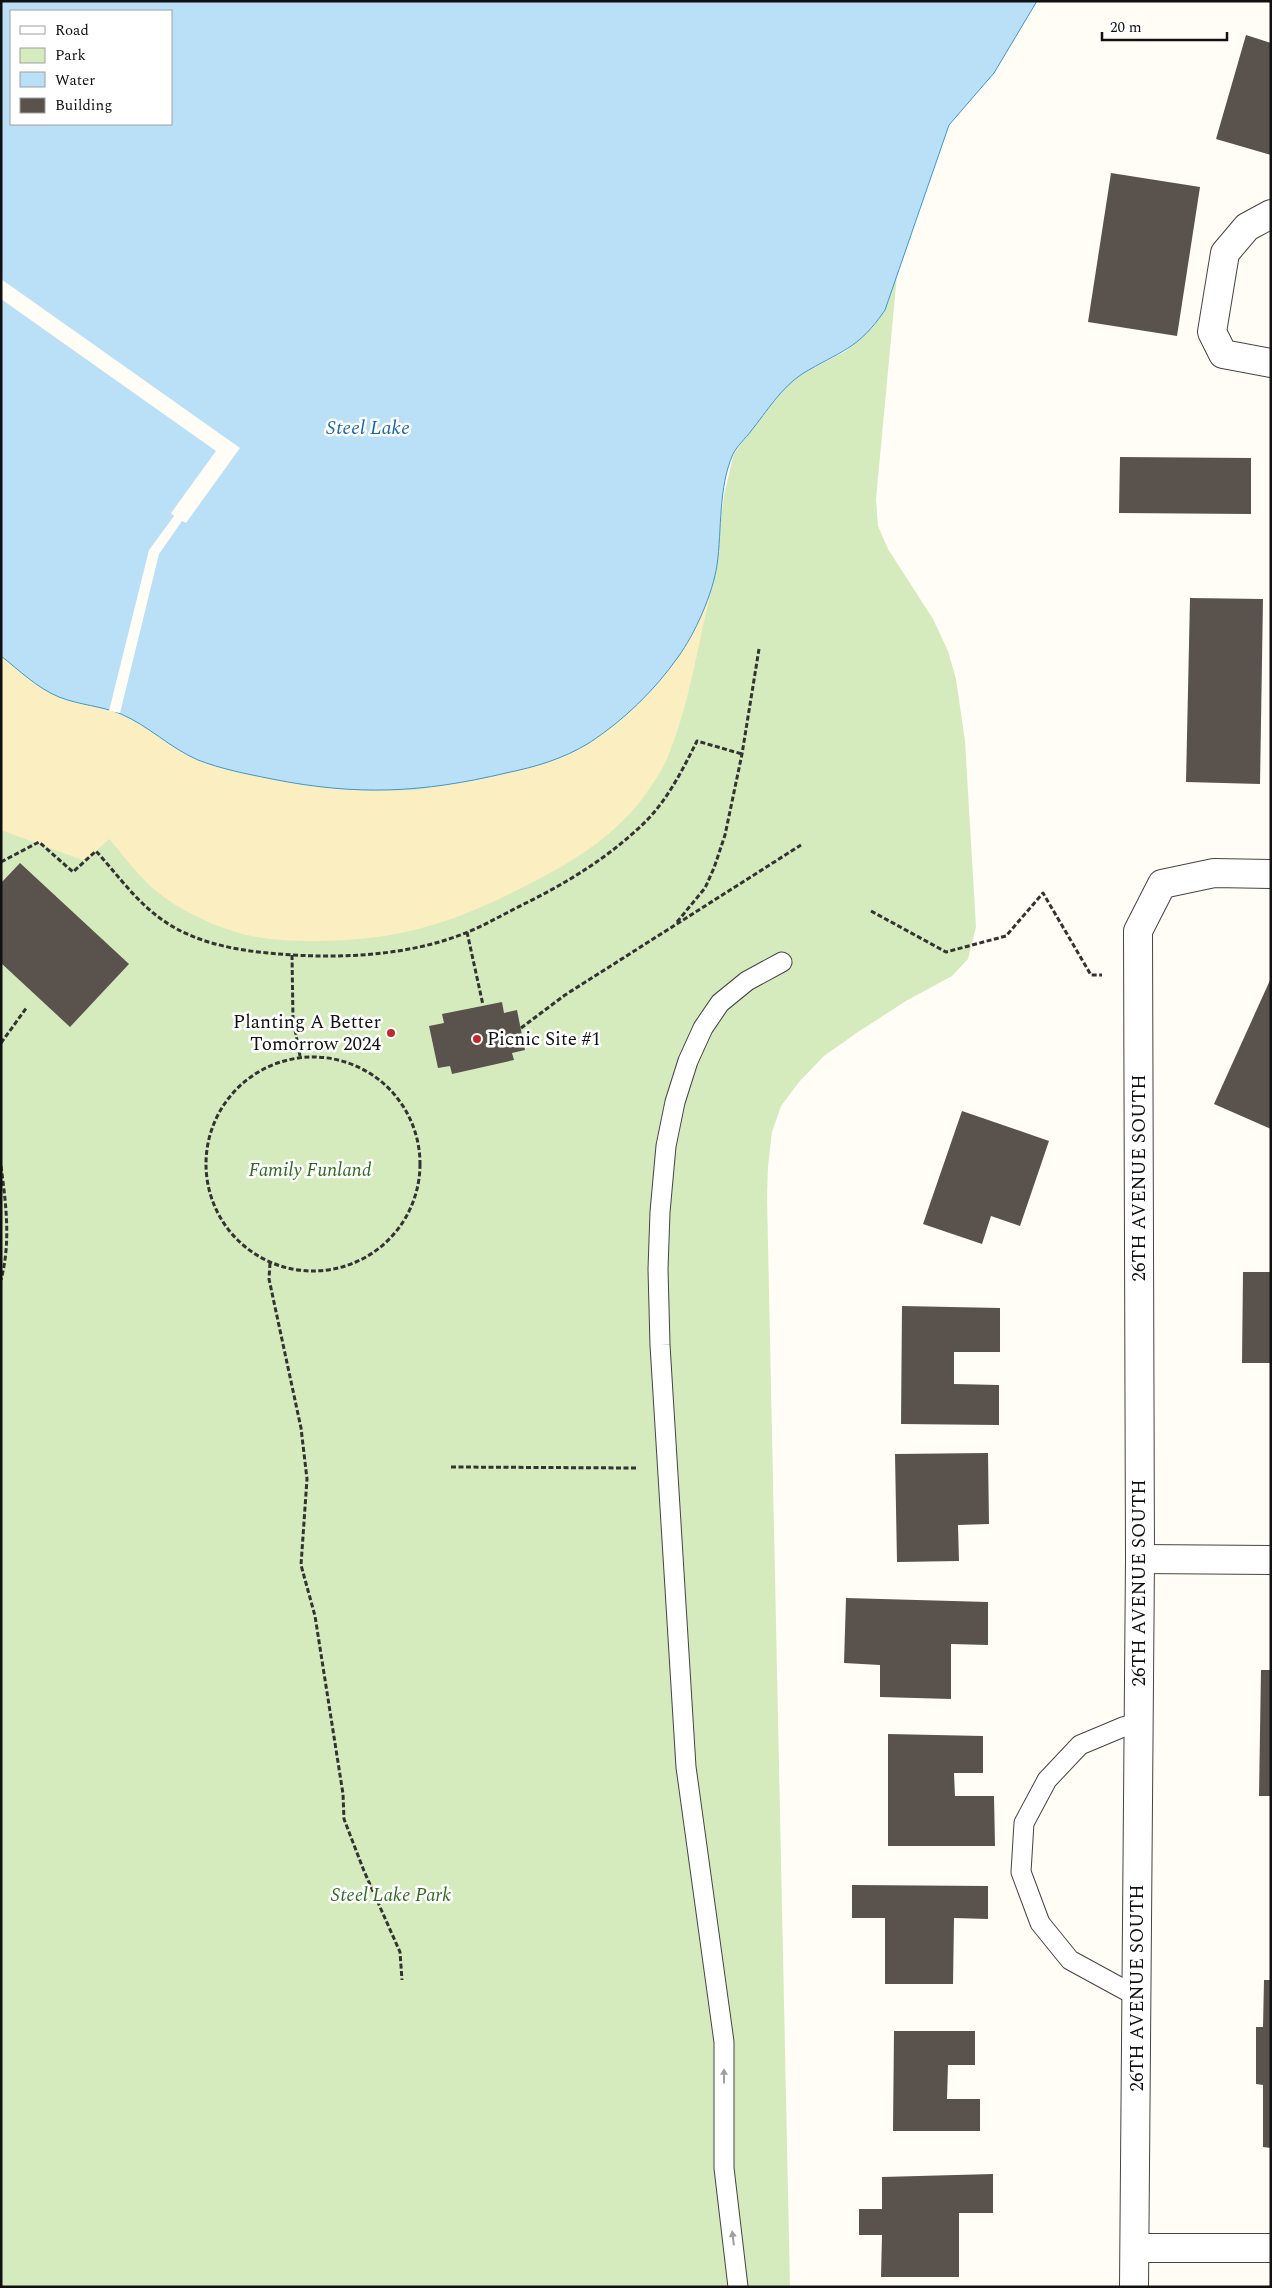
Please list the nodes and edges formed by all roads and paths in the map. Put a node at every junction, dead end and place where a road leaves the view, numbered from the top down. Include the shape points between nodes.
1 (1271, 214) edge
2 (1271, 363) edge
3 (759, 649) dead end
4 (742, 754) junction
5 (801, 845) dead end
6 (1, 862) edge
7 (1271, 874) edge
8 (871, 911) dead end
9 (674, 927) junction
10 (467, 932) junction
11 (292, 955) junction
12 (782, 962) dead end
13 (1138, 975) junction
14 (483, 1005) dead end
15 (27, 1007) dead end
16 (520, 1028) dead end
17 (1, 1043) edge
18 (300, 1056) junction
19 (1, 1166) edge
20 (270, 1263) junction
21 (1, 1280) edge
22 (451, 1467) dead end
23 (667, 1467) junction
24 (1140, 1559) junction
25 (1271, 1560) edge
26 (1138, 1723) junction
27 (402, 1980) dead end
28 (1136, 1996) junction
29 (1135, 2248) junction
30 (1271, 2248) edge
31 (738, 2287) edge
32 (1134, 2287) edge

1 - 2 street via 1247,227 1225,254 1212,332 1223,354
3 - 4 path
4 - 9 path via 725,835 714,868 705,888
4 - 10 path via 697,741 664,800 642,826 565,884
5 - 9 path
6 - 11 path via 39,842 73,872 96,851 136,897 164,921 193,936 227,947
7 - 13 street, 26TH AVENUE SOUTH via 1214,873 1162,884 1138,932
8 - 13 path via 946,952 1006,936 1043,893 1090,975
9 - 16 path via 565,995
10 - 11 path via 430,943 366,955
10 - 14 path
11 - 18 path via 293,1019
12 - 23 lane via 747,981 720,1003 703,1028 674,1102 666,1146 658,1270
13 - 24 street, 26TH AVENUE SOUTH
15 - 17 path
18 - 20 path via 266,1067 237,1087 216,1115 206,1149 206,1184 219,1217 240,1244
18 - 20 path via 336,1058 369,1072 397,1095 415,1127 422,1162 416,1198 399,1230 373,1254 340,1269 304,1272
19 - 21 path via 6,1202 7,1257
20 - 27 path via 269,1279 301,1428 307,1478 301,1565 315,1616 344,1818 400,1952
22 - 23 path
31 -> 23 lane via 724,2168 724,2042 686,1767
24 - 25 street
24 - 26 street, 26TH AVENUE SOUTH
26 - 28 street, 26TH AVENUE SOUTH
26 - 28 lane via 1080,1745 1047,1780 1024,1823 1021,1872 1040,1923 1070,1960
28 - 29 street, 26TH AVENUE SOUTH
29 - 30 street
29 - 32 street, 26TH AVENUE SOUTH

